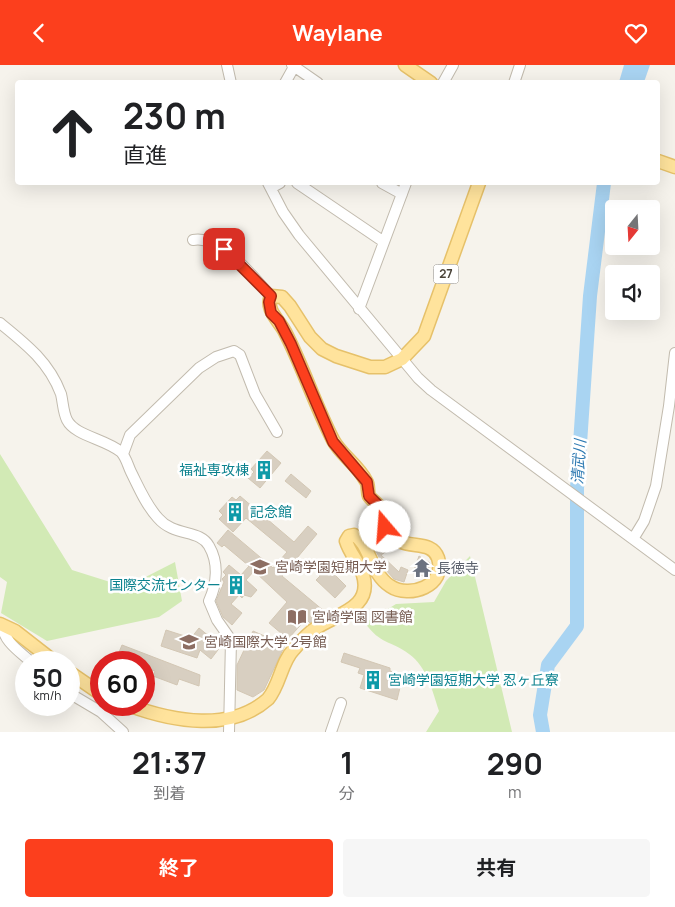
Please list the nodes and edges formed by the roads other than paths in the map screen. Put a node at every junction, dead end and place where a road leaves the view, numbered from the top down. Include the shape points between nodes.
1 (227, 65) edge
2 (294, 65) edge
3 (405, 65) edge
4 (452, 65) edge
5 (520, 65) edge
6 (230, 80) edge
7 (286, 80) edge
8 (314, 80) edge
9 (427, 80) edge
10 (444, 80) edge
11 (515, 80) edge
12 (660, 162) edge
13 (675, 167) edge
14 (273, 185) edge
15 (300, 185) edge
16 (386, 185) edge
17 (405, 185) edge
18 (478, 185) edge
19 (402, 194) junction
20 (194, 240) dead end
21 (384, 242) junction
22 (271, 296) junction
23 (359, 309) junction
24 (0, 323) edge
25 (675, 353) edge
26 (402, 359) junction
27 (671, 420) edge
28 (277, 432) dead end
29 (123, 454) junction
30 (634, 539) junction
31 (675, 570) edge
32 (2, 625) edge
33 (19, 651) edge
34 (41, 651) edge
35 (80, 700) edge
36 (341, 703) dead end
37 (155, 715) edge
38 (229, 728) edge
39 (123, 732) edge
40 (331, 732) edge

1 - 6 street
2 - 7 street
2 - 8 street
3 - 9 main road
4 - 10 street
5 - 11 street
12 - 13 main road
14 - 23 street via 283,213
15 - 21 street
16 - 19 street
17 - 19 street
18 - 26 main road, 27 via 424,336
19 - 21 street
20 - 22 street via 208,240 224,249
21 - 23 street
22 - 26 main road, 27 via 282,297 310,337 322,349 336,356 370,367 385,367
22 - 38 main road via 271,313 285,332 333,442 367,482 369,496 380,507 385,527 393,537 406,545 425,545 434,551 438,572 431,584 421,591 407,593 390,586 370,561 363,542 354,535 349,536 346,541 349,551 366,587 363,598 354,609 315,628 292,651 270,698 250,717
23 - 26 street
24 - 29 street via 48,366 61,394 67,421 81,434 103,440
25 - 27 street
26 - 30 street via 431,390
27 - 30 street via 656,486
28 - 29 street via 255,394 240,355 234,351 199,367 130,435
29 - 38 street via 147,503 159,519 173,531 203,538 214,556 216,571 209,601 231,640
30 - 31 street
32 - 33 street via 3,632
32 - 34 main road
35 - 39 street via 101,712
36 - 40 street
37 - 38 main road via 180,724

